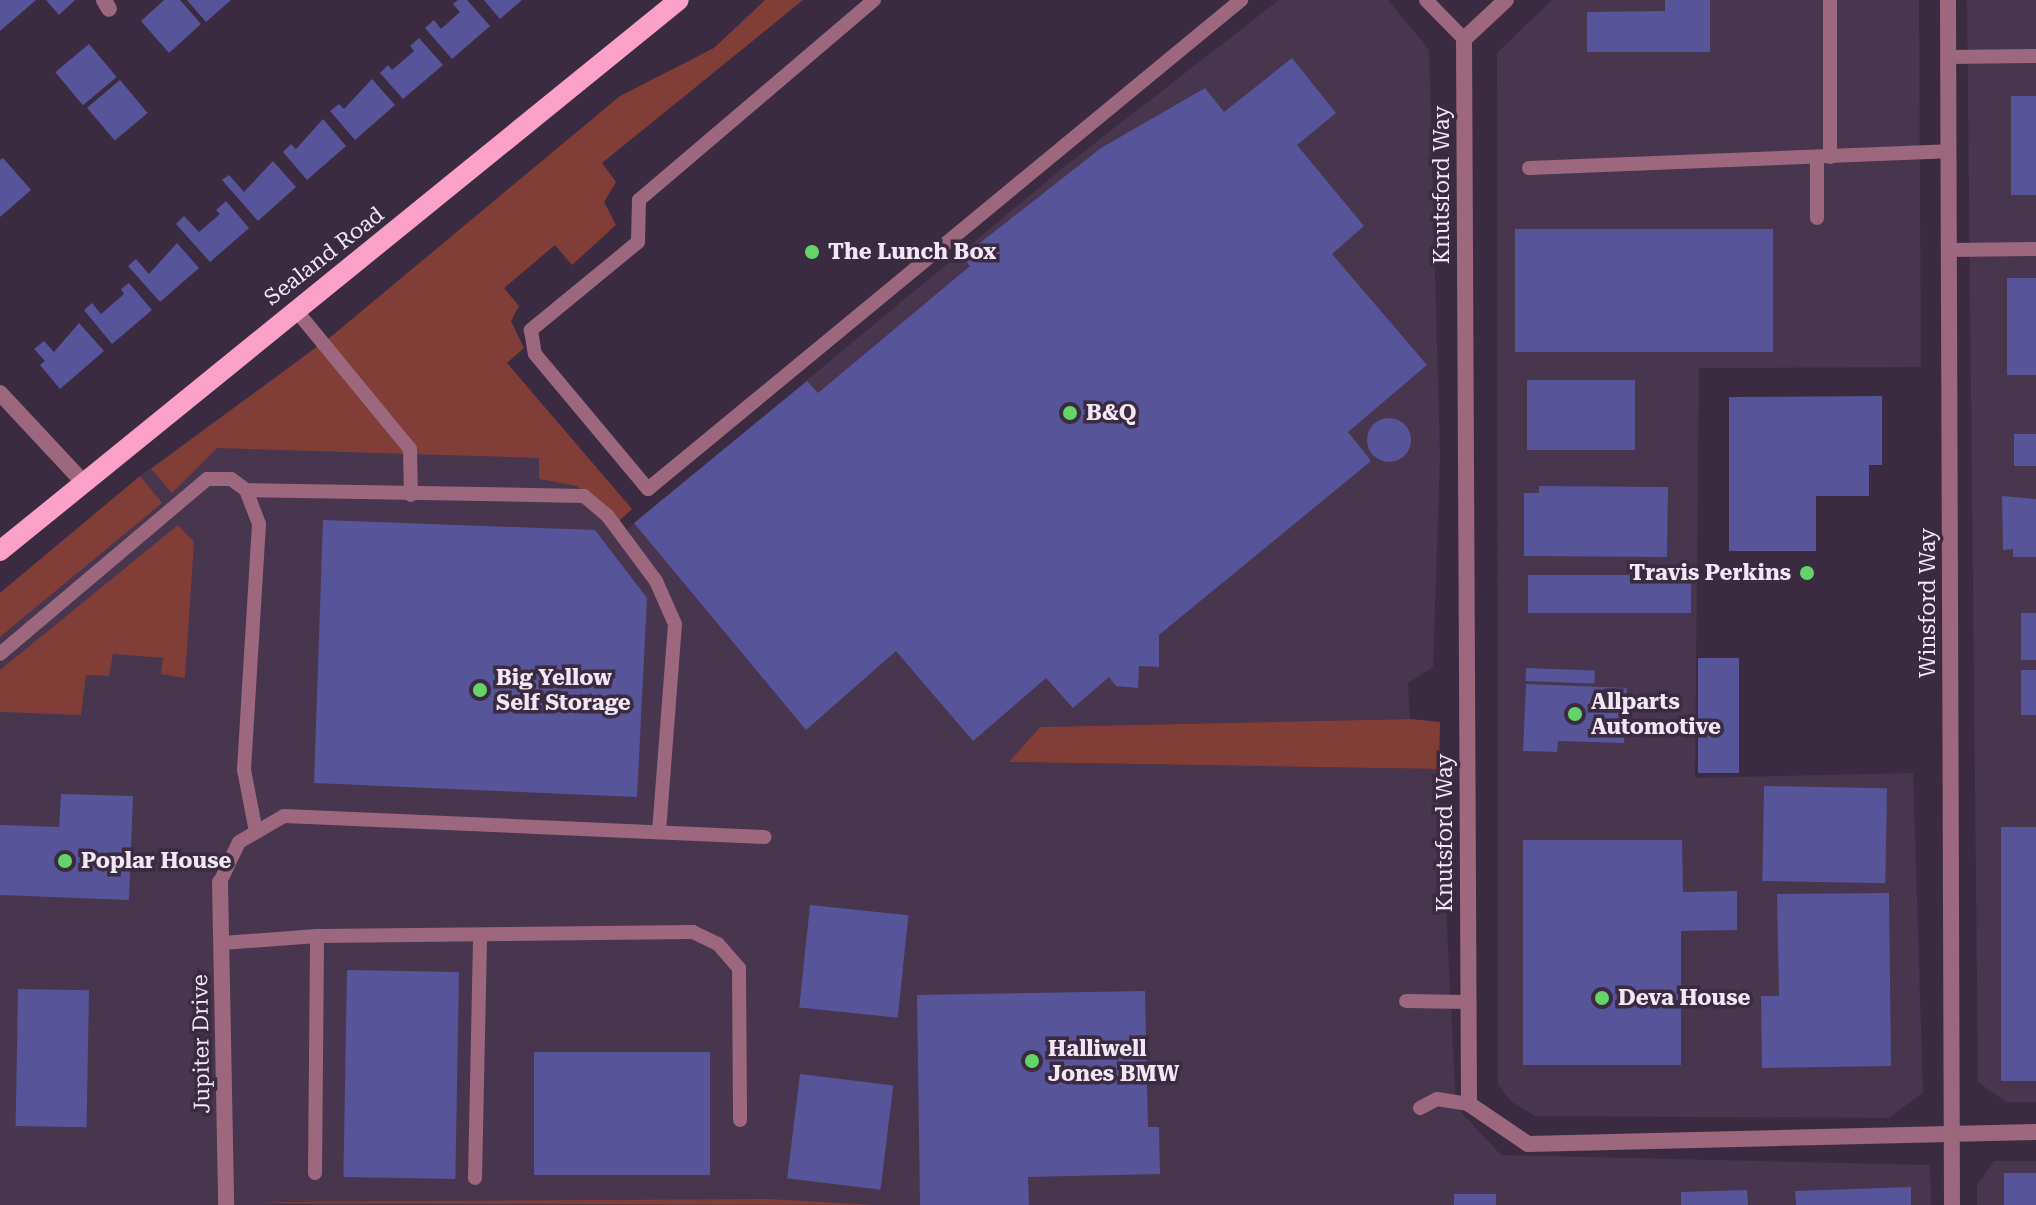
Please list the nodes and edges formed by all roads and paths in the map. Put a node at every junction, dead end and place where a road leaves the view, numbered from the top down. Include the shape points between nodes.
1 (679, 0) edge
2 (874, 0) edge
3 (1241, 0) edge
4 (1426, 0) edge
5 (1506, 0) edge
6 (1830, 0) edge
7 (1948, 0) edge
8 (1223, 6) edge
9 (1464, 39) junction
10 (2036, 56) edge
11 (1948, 57) junction
12 (1948, 151) junction
13 (1823, 157) junction
14 (1529, 168) dead end
15 (1817, 218) dead end
16 (2036, 249) edge
17 (1949, 250) junction
18 (295, 309) junction
19 (0, 393) edge
20 (82, 481) junction
21 (246, 490) junction
22 (411, 495) junction
23 (0, 551) edge
24 (0, 654) edge
25 (256, 832) junction
26 (659, 832) junction
27 (765, 837) dead end
28 (220, 882) joint
29 (317, 936) junction
30 (480, 936) junction
31 (222, 943) junction
32 (1406, 1001) dead end
33 (1468, 1002) junction
34 (1469, 1104) junction
35 (1420, 1108) dead end
36 (740, 1120) dead end
37 (2036, 1132) edge
38 (1952, 1133) junction
39 (315, 1173) dead end
40 (475, 1178) dead end
41 (226, 1205) edge
42 (1952, 1205) edge

1 - 18 main road, Sealand Road
2 - 8 lane via 639,200 638,242 531,330 535,354 648,489
3 - 8 lane
4 - 9 lane
5 - 9 street
6 - 13 lane
7 - 11 street, Winsford Way
9 - 33 street, Knutsford Way
10 - 11 lane
11 - 12 street, Winsford Way
12 - 13 lane
12 - 17 street, Winsford Way
13 - 14 lane
13 - 15 lane
16 - 17 lane
17 - 38 street, Winsford Way
18 - 20 main road, Sealand Road
18 - 22 lane via 410,449
19 - 20 street
20 - 23 main road, Sealand Road
21 - 22 lane
21 - 24 lane via 231,479 207,479
21 - 25 lane via 259,524 244,770
22 - 26 lane via 584,496 607,515 656,581 675,624
25 - 26 lane via 284,816
25 - 28 lane via 239,842
26 - 27 lane
28 - 31 street, Jupiter Drive
29 - 30 lane
29 - 31 lane
29 - 39 lane
30 - 36 lane via 693,932 718,944 739,968
30 - 40 lane
31 - 41 street, Jupiter Drive
32 - 33 lane
33 - 34 street, Knutsford Way
34 - 35 lane via 1437,1099
34 - 38 street via 1528,1144
37 - 38 street
38 - 42 street, Winsford Way

